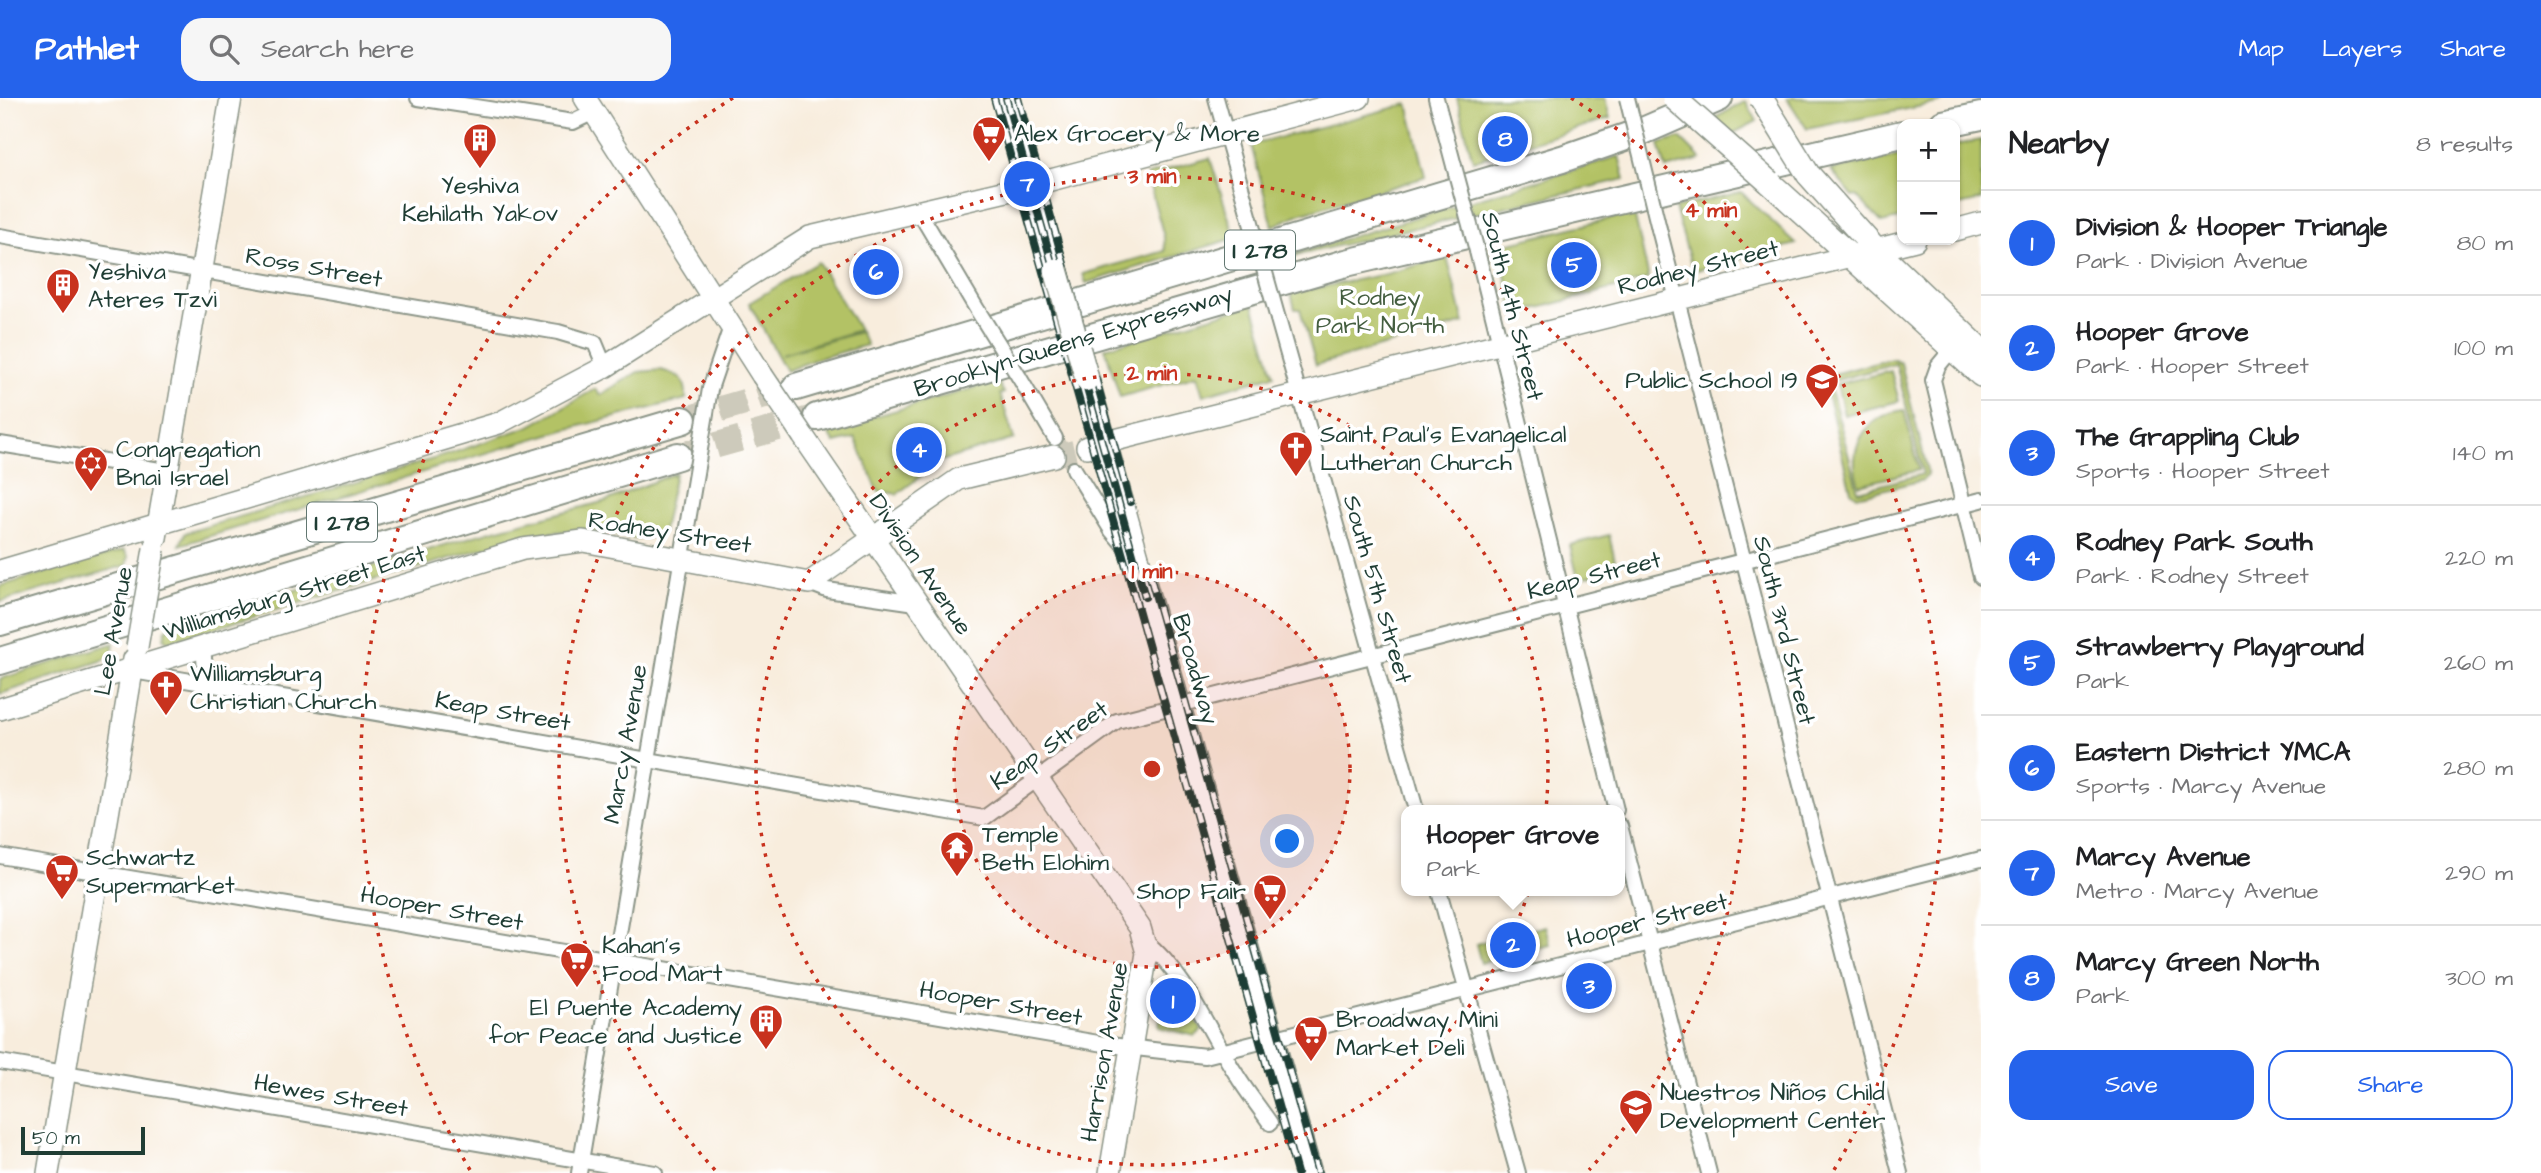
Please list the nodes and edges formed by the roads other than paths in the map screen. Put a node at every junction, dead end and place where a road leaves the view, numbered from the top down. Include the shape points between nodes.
1 (231, 98) edge
2 (418, 98) edge
3 (1007, 98) edge
4 (1216, 98) edge
5 (1359, 98) edge
6 (1436, 98) edge
7 (1627, 98) edge
8 (1674, 98) edge
9 (1719, 98) edge
10 (1761, 98) edge
11 (589, 105) edge
12 (1981, 116) edge
13 (1960, 120) edge
14 (1981, 123) edge
15 (1960, 125) edge
16 (1226, 133) junction
17 (1897, 135) edge
18 (1032, 185) junction
19 (918, 210) junction
20 (1981, 223) edge
21 (1960, 229) edge
22 (0, 236) edge
23 (1897, 244) edge
24 (1875, 249) junction
25 (1850, 255) junction
26 (201, 271) junction
27 (1678, 299) junction
28 (713, 300) junction
29 (731, 327) junction
30 (1500, 344) junction
31 (1966, 344) edge
32 (605, 367) junction
33 (1981, 375) edge
34 (796, 387) tunnel mouth
35 (1300, 394) junction
36 (683, 421) tunnel mouth
37 (810, 427) junction
38 (0, 444) edge
39 (1096, 445) junction
40 (1055, 447) joint
41 (687, 462) junction
42 (1074, 469) tunnel mouth
43 (166, 471) junction
44 (1981, 500) edge
45 (1963, 505) junction
46 (158, 525) junction
47 (873, 540) junction
48 (523, 549) joint
49 (683, 559) junction
50 (1744, 561) junction
51 (1138, 562) junction
52 (0, 571) edge
53 (1981, 577) edge
54 (809, 583) junction
55 (916, 603) junction
56 (1563, 606) junction
57 (0, 622) edge
58 (203, 645) junction
59 (1373, 656) junction
60 (0, 661) edge
61 (132, 671) junction
62 (206, 683) junction
63 (1178, 705) junction
64 (0, 709) edge
65 (649, 760) junction
66 (1038, 779) junction
67 (1415, 805) edge
68 (1615, 805) edge
69 (1625, 846) edge
70 (0, 856) edge
71 (1981, 859) edge
72 (99, 873) junction
73 (1440, 896) edge
74 (1829, 897) junction
75 (1145, 941) junction
76 (1650, 943) junction
77 (615, 960) junction
78 (1466, 990) junction
79 (1272, 1040) junction
80 (1132, 1048) junction
81 (1223, 1052) junction
82 (0, 1062) edge
83 (65, 1073) junction
84 (1270, 1123) dead end
85 (580, 1167) edge
86 (48, 1173) edge
87 (655, 1173) edge
88 (1110, 1173) edge
89 (1310, 1173) edge
90 (1518, 1173) edge
91 (1709, 1173) edge
92 (1900, 1173) edge

1 - 26 main road, Lee Avenue
2 - 11 street via 573,122
3 - 18 main road, Broadway
4 - 16 street, South 5th Street
5 - 16 main road
6 - 30 street, South 4th Street, bridge
7 - 27 street, South 3rd Street, bridge
8 - 25 main road, bridge
9 - 34 highway, Brooklyn-Queens Expressway / I 278 via 1562,159
10 - 24 main road, bridge via 1808,174
11 - 28 main road, Division Avenue
12 - 13 highway
14 - 15 highway
16 - 18 main road
16 - 35 street, South 5th Street, bridge
17 - 37 highway, Brooklyn-Queens Expressway / I 278 via 1346,263
18 - 19 main road
18 - 39 main road, Broadway, bridge via 1087,379
19 - 28 main road via 810,237
19 - 40 street, bridge via 1019,377
20 - 21 main road
22 - 26 street, Ross Street
23 - 24 main road, Rodney Street
24 - 25 main road, Rodney Street
24 - 31 main road
25 - 27 main road, Rodney Street
25 - 31 main road
26 - 32 street, Ross Street via 558,332 596,343
26 - 43 main road, Lee Avenue
27 - 30 main road, Rodney Street
27 - 50 street, South 3rd Street
28 - 29 main road, Division Avenue
28 - 32 main road
29 - 37 main road, Division Avenue, bridge via 762,375
29 - 41 street, Marcy Avenue, bridge
30 - 35 main road, Rodney Street
30 - 56 street, South 4th Street
31 - 33 main road
31 - 45 street via 1938,366 1933,380
32 - 46 main road via 499,423
35 - 39 main road, Rodney Street
35 - 59 street, South 5th Street
36 - 57 highway, I 278
37 - 47 main road, Division Avenue
38 - 43 street
39 - 51 main road, Broadway
40 - 47 main road via 959,479
41 - 49 street, Marcy Avenue
41 - 60 highway, I 278
42 - 51 street via 1112,531
43 - 46 main road, Lee Avenue
44 - 45 street, Keap Street
45 - 50 street, Keap Street
45 - 53 street
46 - 52 main road
46 - 61 main road, Lee Avenue, bridge
47 - 54 main road
47 - 55 main road, Division Avenue
48 - 49 main road, Rodney Street via 583,541
48 - 58 main road, Williamsburg Street East
49 - 54 main road, Rodney Street
49 - 65 street, Marcy Avenue
50 - 56 street, Keap Street
50 - 74 street, South 3rd Street
51 - 63 main road, Broadway
54 - 55 street, Rodney Street via 827,590
55 - 66 main road, Division Avenue
56 - 59 street, Keap Street
56 - 68 street, South 4th Street
58 - 61 main road, Williamsburg Street East
58 - 62 street
59 - 63 street, Keap Street
59 - 67 street, South 5th Street
61 - 62 street, Keap Street
61 - 64 main road, Williamsburg Street East
61 - 72 main road, Lee Avenue
62 - 65 street, Keap Street
63 - 66 street, Keap Street via 1117,721
63 - 79 main road, Broadway
65 - 66 street, Keap Street via 984,818
65 - 77 street, Marcy Avenue
66 - 75 main road, Division Avenue
69 - 76 street
70 - 72 street, Hooper Street
71 - 74 street, Hooper Street
72 - 77 street, Hooper Street
72 - 83 main road, Lee Avenue
73 - 78 street
74 - 76 street, Hooper Street
74 - 92 street, South 3rd Street
75 - 80 main road, Harrison Avenue
75 - 81 street, Division Avenue via 1165,957
76 - 78 street, Hooper Street
76 - 91 street
77 - 80 street, Hooper Street
77 - 85 street, Marcy Avenue
78 - 79 street, Hooper Street
78 - 90 street
79 - 81 street, Hooper Street
79 - 89 main road, Broadway
80 - 81 street, Hooper Street via 1205,1056
80 - 88 main road, Harrison Avenue
81 - 84 street
82 - 83 street, Hewes Street
83 - 85 street, Hewes Street
83 - 86 main road, Lee Avenue
85 - 87 street, Hewes Street

